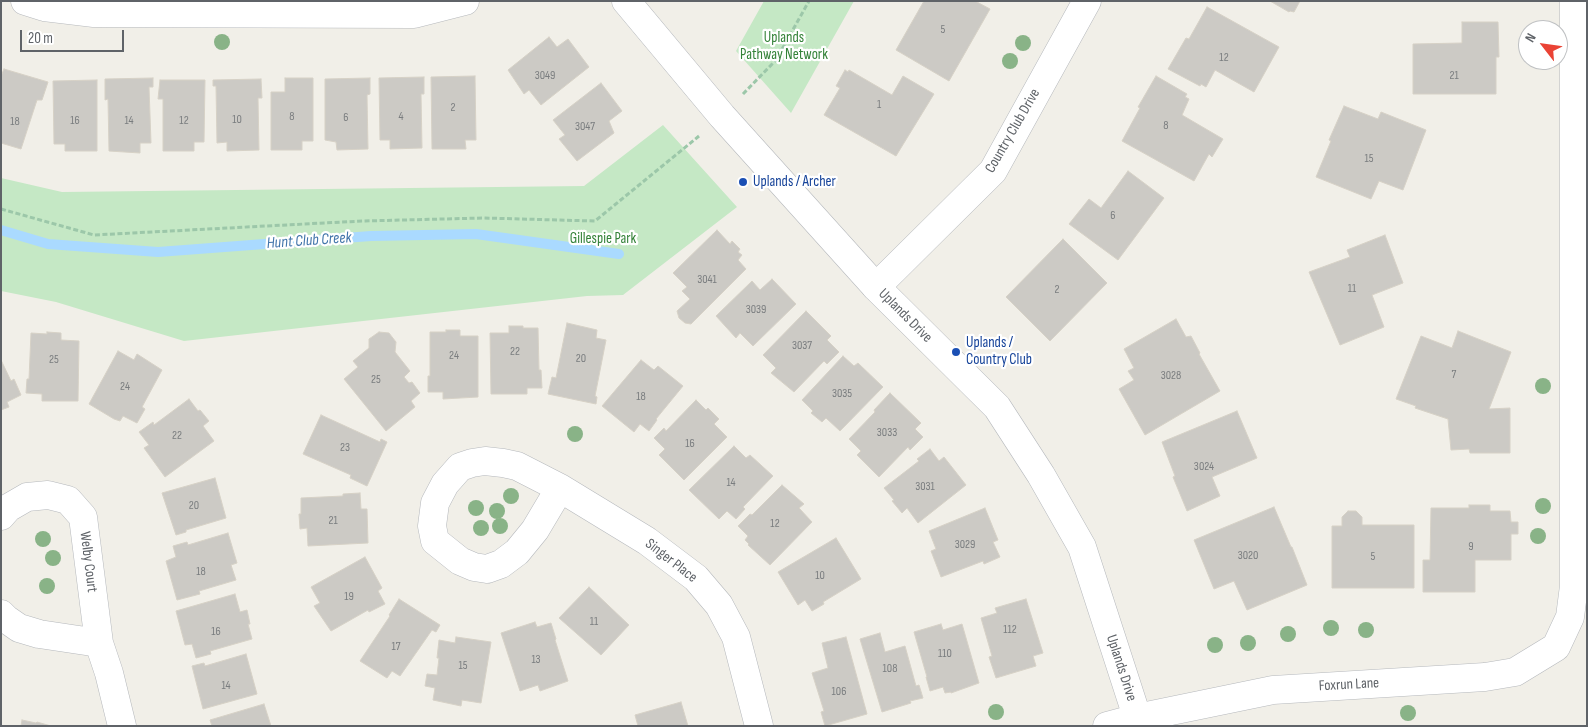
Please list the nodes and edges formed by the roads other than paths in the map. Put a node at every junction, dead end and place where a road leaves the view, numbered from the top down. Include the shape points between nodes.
1 (25, 1) edge
2 (465, 1) edge
3 (626, 1) edge
4 (1087, 1) edge
5 (1574, 1) edge
6 (95, 7) edge
7 (876, 288) junction
8 (560, 488) junction
9 (1, 516) edge
10 (1, 614) edge
11 (99, 643) junction
12 (1139, 722) edge
13 (122, 726) edge
14 (759, 726) edge
15 (1107, 726) edge

1 - 6 street via 44,7
2 - 6 street via 414,14
3 - 7 street, Uplands Drive via 722,116
4 - 7 street, Country Club Drive via 993,171
5 - 12 street, Foxrun Lane via 1574,586 1570,617 1556,647 1515,672 1485,677 1273,690
7 - 12 street, Uplands Drive via 997,407 1041,475 1082,547
8 - 8 street, Singer Place via 517,466 503,463 472,462 460,467 445,484 435,503 434,541 460,561 474,567 488,569 501,564 517,552 536,530
8 - 14 street, Singer Place via 647,541 696,578 719,605 736,637
9 - 11 street, Welby Court via 27,497 58,496 77,508 83,517
10 - 11 street via 19,628 39,634
11 - 13 street, Welby Court
12 - 15 street, Foxrun Lane

